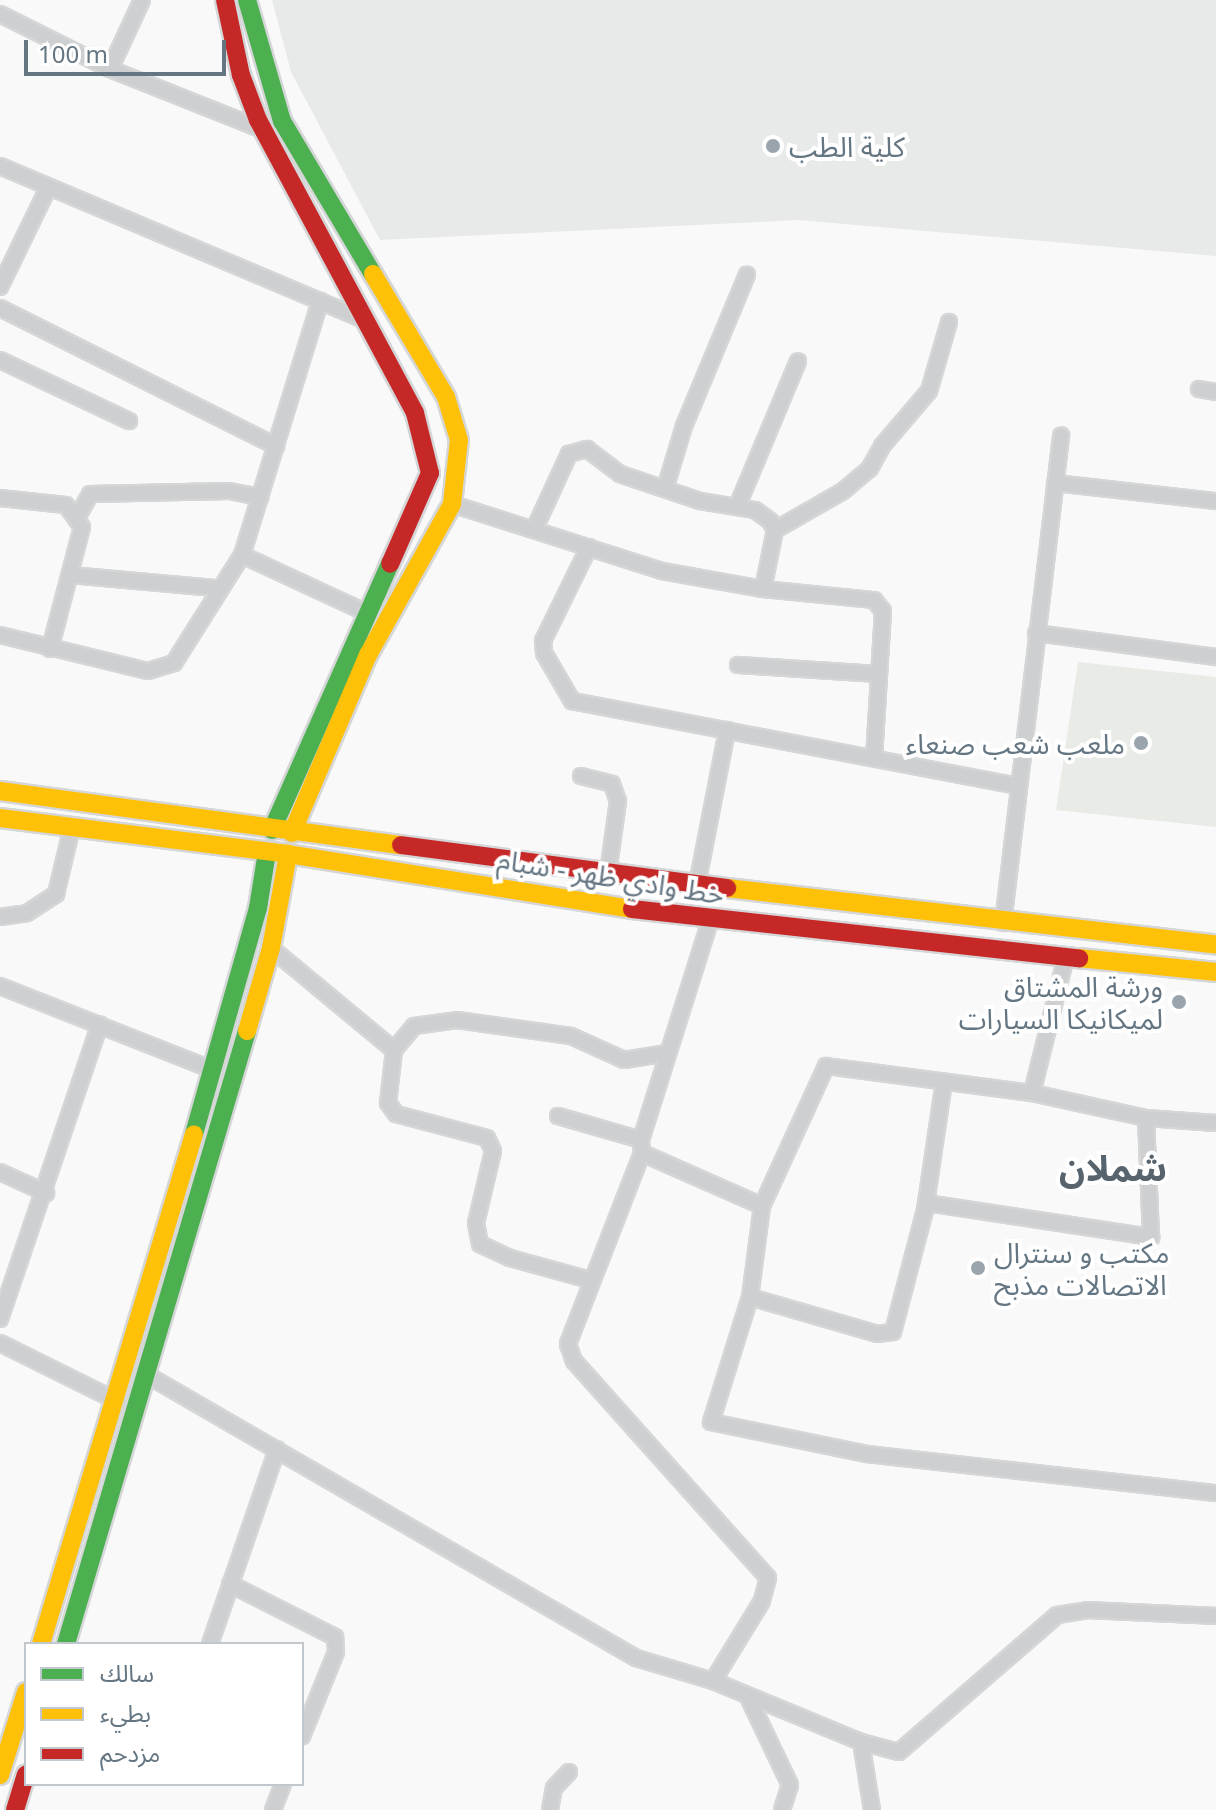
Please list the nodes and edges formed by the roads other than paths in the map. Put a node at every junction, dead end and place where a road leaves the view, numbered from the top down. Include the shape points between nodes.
1 (142, 0) edge
2 (225, 0) edge
3 (247, 0) edge
4 (0, 14) edge
5 (110, 69) junction
6 (263, 130) junction
7 (0, 166) edge
8 (48, 188) junction
9 (747, 275) dead end
10 (0, 287) edge
11 (320, 301) junction
12 (0, 308) edge
13 (365, 320) junction
14 (949, 322) dead end
15 (0, 360) edge
16 (798, 361) dead end
17 (1199, 389) dead end
18 (1216, 392) edge
19 (129, 421) dead end
20 (1061, 435) dead end
21 (276, 446) junction
22 (1055, 483) junction
23 (665, 489) junction
24 (260, 497) junction
25 (0, 498) edge
26 (1216, 501) edge
27 (452, 504) junction
28 (737, 507) junction
29 (78, 516) junction
30 (534, 530) junction
31 (775, 530) junction
32 (589, 547) junction
33 (242, 555) junction
34 (70, 575) junction
35 (217, 588) junction
36 (763, 589) junction
37 (365, 612) junction
38 (1036, 633) junction
39 (0, 635) edge
40 (50, 649) junction
41 (1216, 657) edge
42 (738, 665) dead end
43 (879, 674) junction
44 (727, 730) junction
45 (874, 757) junction
46 (581, 776) dead end
47 (1016, 786) junction
48 (0, 791) edge
49 (0, 818) edge
50 (72, 827) junction
51 (272, 830) junction
52 (292, 833) junction
53 (267, 852) junction
54 (288, 854) junction
55 (608, 873) junction
56 (697, 885) junction
57 (0, 917) edge
58 (710, 921) junction
59 (1003, 923) junction
60 (1216, 945) edge
61 (271, 948) junction
62 (1066, 957) junction
63 (1216, 972) edge
64 (0, 986) edge
65 (100, 1024) junction
66 (394, 1050) junction
67 (667, 1053) junction
68 (213, 1070) junction
69 (944, 1081) junction
70 (1032, 1093) junction
71 (558, 1116) dead end
72 (1146, 1118) junction
73 (1216, 1123) edge
74 (641, 1147) junction
75 (0, 1172) edge
76 (46, 1193) junction
77 (926, 1203) junction
78 (762, 1206) junction
79 (590, 1280) junction
80 (750, 1297) junction
81 (0, 1319) edge
82 (0, 1343) edge
83 (147, 1375) junction
84 (117, 1401) junction
85 (277, 1449) junction
86 (1216, 1493) edge
87 (230, 1584) junction
88 (1216, 1616) edge
89 (42, 1642) edge
90 (67, 1642) edge
91 (211, 1642) edge
92 (713, 1681) junction
93 (24, 1698) edge
94 (749, 1699) junction
95 (304, 1731) edge
96 (861, 1742) junction
97 (569, 1772) dead end
98 (0, 1775) edge
99 (24, 1781) edge
100 (282, 1786) edge
101 (15, 1810) edge
102 (273, 1810) edge
103 (550, 1810) edge
104 (782, 1810) edge
105 (872, 1810) edge

1 - 5 street
2 - 6 street via 241,75
3 - 27 street via 282,121 446,397 459,440
4 - 5 street
5 - 6 street
6 - 13 street
7 - 8 street
8 - 10 street
8 - 11 street
9 - 23 street via 684,426
11 - 13 street
11 - 21 street
12 - 21 street
13 - 37 street via 415,413 430,473 424,496
14 - 31 street via 929,391 870,468 843,491
15 - 19 street
16 - 28 street
17 - 18 street
20 - 22 street
21 - 24 street
22 - 26 street
22 - 38 street
23 - 28 street
23 - 30 street via 620,474 587,449 576,448
24 - 29 street via 229,491 90,494
24 - 33 street
25 - 29 street via 66,505
27 - 30 street
27 - 52 street via 368,655
28 - 31 street via 755,510
29 - 34 street via 82,527
30 - 32 street
31 - 36 street
32 - 36 street via 662,571
32 - 44 street via 543,641 544,653 572,701
33 - 35 street
33 - 37 street
34 - 35 street
34 - 40 street
35 - 40 street via 174,663 148,671
36 - 43 street via 874,600 883,611
37 - 51 street
38 - 41 street
38 - 47 street
39 - 40 street
42 - 43 street
43 - 45 street
44 - 45 street
44 - 56 street
45 - 47 street
46 - 55 street via 612,784 618,801
47 - 59 street
48 - 51 street, خط وادي ظهر - شبام
49 - 50 street, خط وادي ظهر - شبام
50 - 53 street, خط وادي ظهر - شبام
50 - 57 street via 56,894 27,913
51 - 52 street, خط وادي ظهر - شبام
51 - 53 street
52 - 54 street
52 - 55 street, خط وادي ظهر - شبام
53 - 54 street, خط وادي ظهر - شبام
53 - 68 street via 258,908
54 - 58 street, خط وادي ظهر - شبام
54 - 61 street
55 - 56 street, خط وادي ظهر - شبام
56 - 59 street, خط وادي ظهر - شبام
58 - 62 street, خط وادي ظهر - شبام
58 - 67 street
59 - 60 street, خط وادي ظهر - شبام
61 - 66 street
61 - 83 street
62 - 63 street, خط وادي ظهر - شبام
62 - 70 street
64 - 65 street
65 - 68 street
65 - 76 street
66 - 67 street via 414,1026 457,1020 571,1036 624,1060
66 - 79 street via 388,1103 396,1114 487,1138 493,1151 476,1223 480,1244
67 - 74 street
68 - 84 street
69 - 70 street
69 - 77 street
69 - 78 street via 826,1066
70 - 72 street
71 - 74 street
72 - 73 street
72 - 77 street via 1151,1237
74 - 78 street
74 - 79 street
75 - 76 street
76 - 81 street
77 - 80 street via 893,1332 877,1334
78 - 80 street
79 - 92 street via 568,1344 574,1361 768,1578 762,1601
80 - 86 street via 711,1422 867,1454
82 - 84 street
83 - 85 street
83 - 90 street
84 - 89 street
85 - 87 street
85 - 92 street via 636,1658
87 - 91 street
87 - 95 street via 335,1637 336,1652
88 - 96 street via 1088,1610 1057,1615 899,1752
92 - 94 street
93 - 98 street
94 - 96 street
94 - 104 street via 790,1785
96 - 105 street
97 - 103 street via 554,1788
99 - 101 street
100 - 102 street

